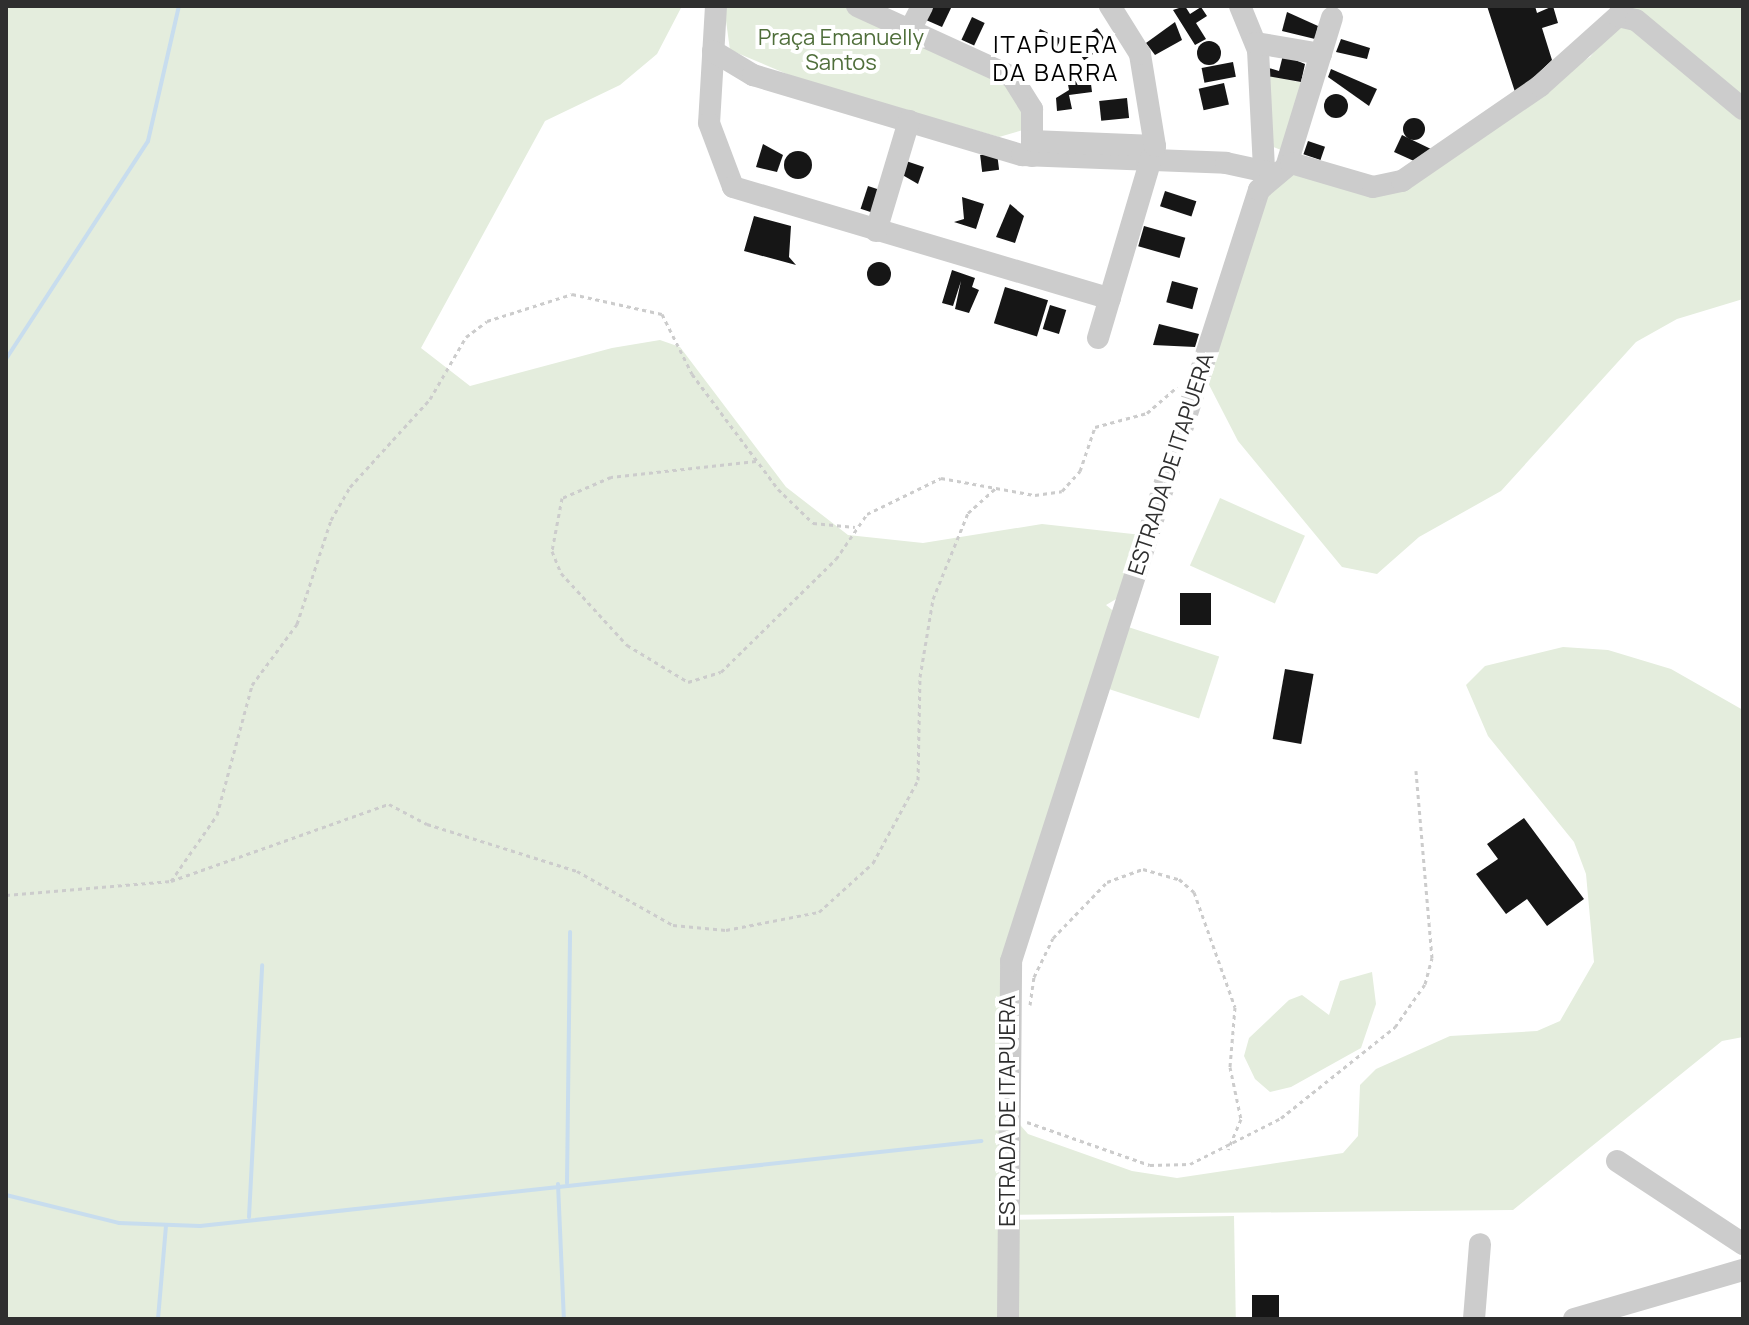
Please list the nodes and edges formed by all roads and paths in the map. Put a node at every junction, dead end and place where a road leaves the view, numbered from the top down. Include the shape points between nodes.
1 (716, 6) edge
2 (857, 6) edge
3 (922, 6) edge
4 (1110, 6) edge
5 (1240, 6) edge
6 (1332, 18) dead end
7 (910, 30) junction
8 (1256, 43) junction
9 (713, 51) junction
10 (1321, 54) junction
11 (1743, 109) edge
12 (909, 121) junction
13 (1032, 149) junction
14 (1154, 155) junction
15 (1274, 168) junction
16 (876, 231) junction
17 (1110, 299) junction
18 (1098, 338) dead end
19 (1197, 390) junction
20 (756, 461) junction
21 (997, 487) junction
22 (855, 527) junction
23 (1416, 771) dead end
24 (171, 881) junction
25 (6, 895) edge
26 (1029, 1020) dead end
27 (1007, 1122) junction
28 (1226, 1151) junction
29 (1617, 1161) dead end
30 (1480, 1244) dead end
31 (1743, 1244) edge
32 (1743, 1270) edge
33 (1008, 1319) edge
34 (1474, 1319) edge
35 (1574, 1319) edge

1 - 9 street
2 - 7 street
3 - 7 street
4 - 14 street via 1140,54
5 - 8 street
6 - 10 street, ESTRADA DE ITAPUERA
7 - 13 street via 1012,77 1029,100
8 - 10 street
8 - 15 street
9 - 12 street via 753,75
9 - 16 street via 710,133 733,187
10 - 15 street, ESTRADA DE ITAPUERA
11 - 15 street via 1636,20 1618,16 1540,86 1395,184 1373,187
12 - 13 street
12 - 16 street
13 - 14 street
14 - 15 street
14 - 17 street
15 - 19 street, ESTRADA DE ITAPUERA via 1245,221
16 - 17 street
17 - 18 street
19 - 21 path via 1169,388 1153,410 1095,427 1080,471 1062,491 1035,495
19 - 27 street, ESTRADA DE ITAPUERA via 1020,926 1007,992
20 - 22 path via 813,523
20 - 22 path via 611,477 562,498 552,551 561,573 627,645 688,682 721,672 836,559
20 - 24 path via 692,374 662,314 572,294 487,321 466,337 430,399 350,487 331,520 297,624 252,685 217,815
21 - 22 path via 941,478
21 - 24 path via 968,513 933,599 920,677 918,780 873,863 819,912 726,930 673,925 577,871 427,824 389,804
23 - 28 path via 1432,958 1425,984 1413,1007 1367,1052
24 - 25 path
26 - 28 path via 1034,977 1082,904 1124,873 1152,870 1179,879 1194,892 1235,1007 1230,1067 1241,1119
27 - 28 path via 1049,1125 1150,1165 1190,1164
27 - 33 street, ESTRADA DE ITAPUERA
29 - 31 street
30 - 34 street
32 - 35 street

